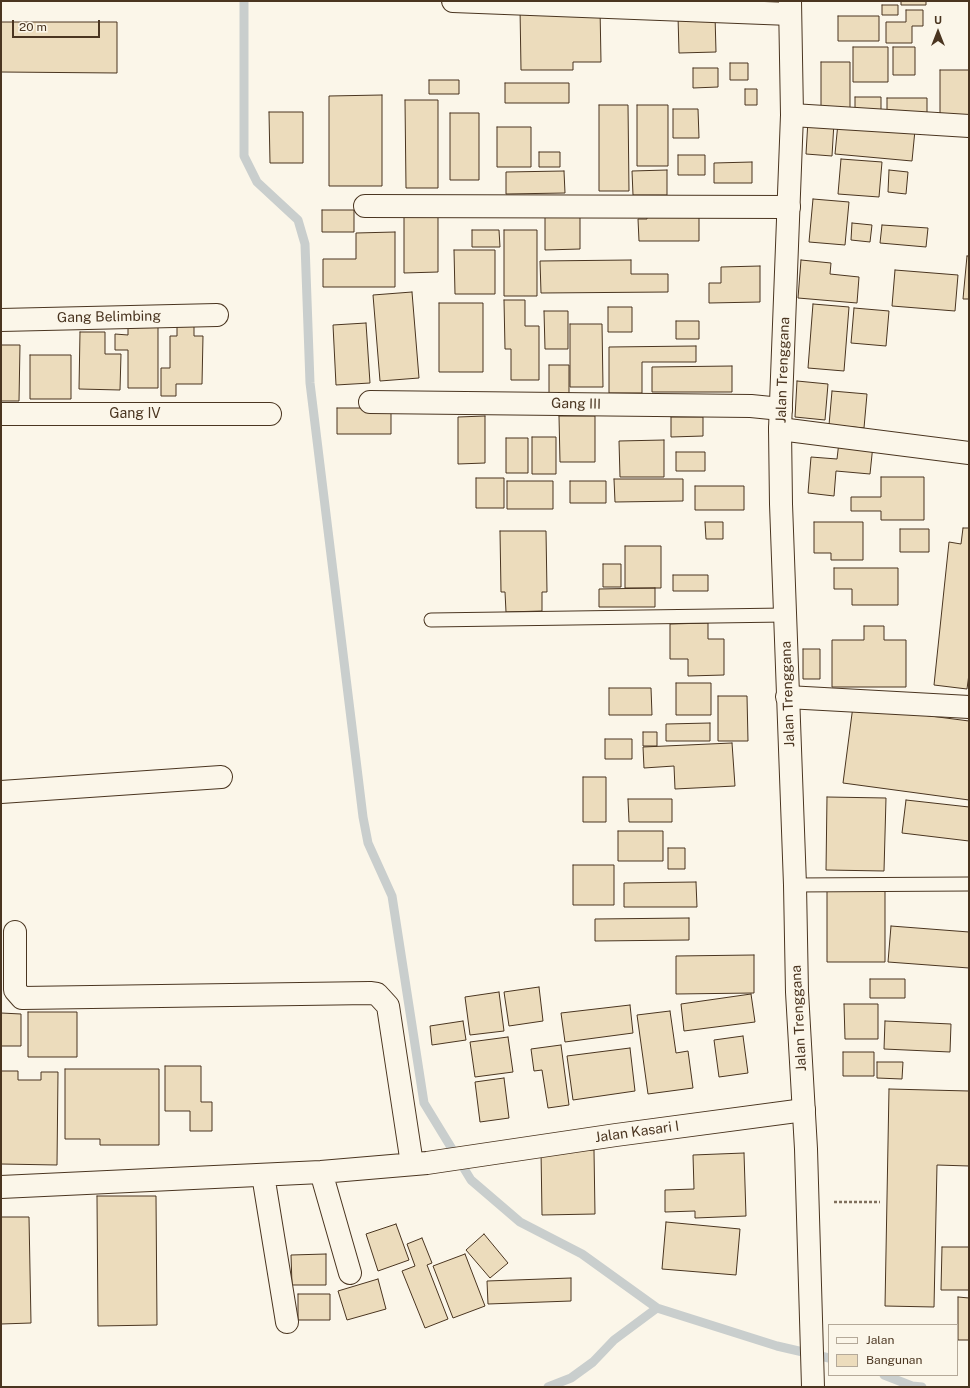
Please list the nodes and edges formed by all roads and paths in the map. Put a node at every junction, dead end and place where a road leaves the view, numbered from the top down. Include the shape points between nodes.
1 (454, 1) edge
2 (790, 7) edge
3 (792, 115) junction
4 (969, 126) edge
5 (365, 206) dead end
6 (789, 207) junction
7 (217, 315) dead end
8 (1, 320) edge
9 (370, 402) dead end
10 (1, 414) edge
11 (270, 414) dead end
12 (781, 419) junction
13 (969, 453) edge
14 (785, 615) junction
15 (431, 620) dead end
16 (787, 697) junction
17 (969, 707) edge
18 (221, 777) dead end
19 (1, 792) edge
20 (969, 884) edge
21 (795, 885) junction
22 (15, 932) dead end
23 (804, 1110) junction
24 (419, 1164) junction
25 (321, 1172) junction
26 (263, 1175) junction
27 (1, 1186) edge
28 (832, 1202) dead end
29 (880, 1202) dead end
30 (350, 1272) dead end
31 (287, 1322) dead end
32 (812, 1387) edge

1 - 2 street
2 - 3 street, Jalan Trenggana
3 - 4 street
3 - 6 street, Jalan Trenggana
5 - 6 street
6 - 12 street, Jalan Trenggana
7 - 8 street, Gang Belimbing
9 - 12 street, Gang III via 751,406
10 - 11 street, Gang IV
12 - 13 street, Gang III
12 - 14 street, Jalan Trenggana
14 - 15 lane
14 - 16 street, Jalan Trenggana
16 - 17 street
16 - 21 street, Jalan Trenggana
18 - 19 street
20 - 21 lane
21 - 23 street, Jalan Trenggana via 797,992
22 - 24 street via 15,990 22,998 377,994 388,1006
23 - 24 street, Jalan Kasari I
23 - 32 street, Jalan Trenggana
24 - 25 street, Jalan Kasari I
25 - 26 street, Jalan Kasari I
25 - 30 street
26 - 27 street, Jalan Kasari I
26 - 31 street
28 - 29 path

